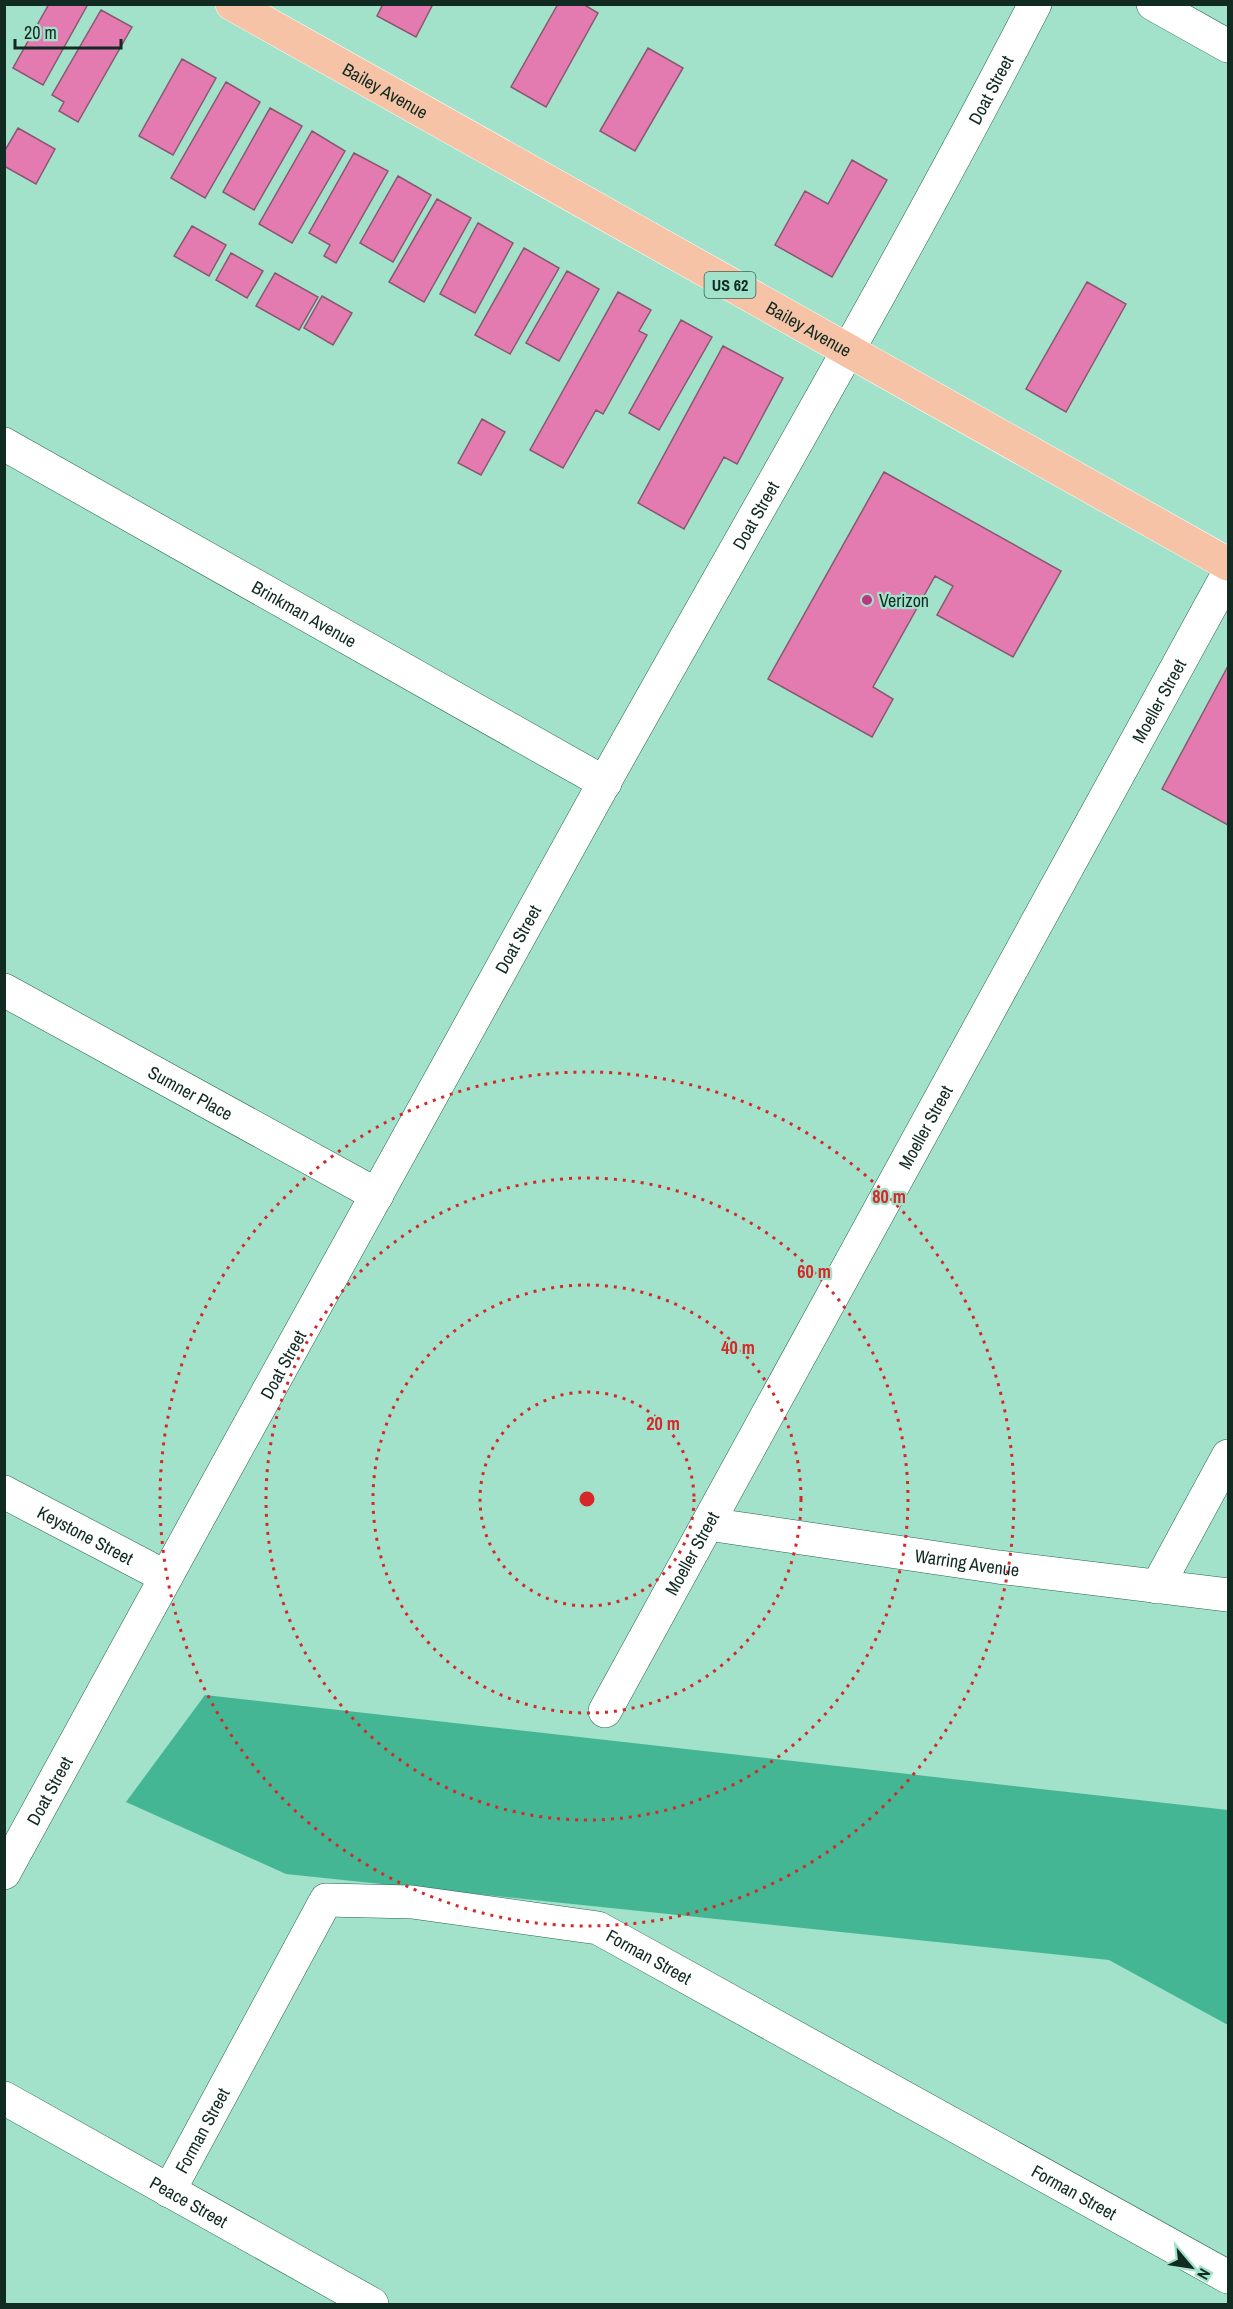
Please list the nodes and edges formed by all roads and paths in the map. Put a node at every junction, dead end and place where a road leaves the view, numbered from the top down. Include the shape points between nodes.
1 (232, 4) edge
2 (1035, 4) edge
3 (1153, 4) edge
4 (1228, 46) edge
5 (849, 351) junction
6 (4, 444) edge
7 (1228, 564) edge
8 (1228, 574) edge
9 (605, 783) junction
10 (4, 990) edge
11 (377, 1196) junction
12 (1228, 1456) edge
13 (4, 1492) edge
14 (708, 1524) junction
15 (166, 1576) junction
16 (1157, 1587) junction
17 (1228, 1595) edge
18 (605, 1711) dead end
19 (4, 1874) edge
20 (4, 2098) edge
21 (169, 2191) junction
22 (1228, 2277) edge
23 (372, 2304) edge

1 - 5 main road, Bailey Avenue / US 62
2 - 5 street, Doat Street
3 - 4 street
5 - 7 main road, Bailey Avenue / US 62
5 - 9 street, Doat Street
6 - 9 street, Brinkman Avenue
8 - 14 street, Moeller Street
9 - 11 street, Doat Street
10 - 11 street, Sumner Place
11 - 15 street, Doat Street
12 - 16 street
13 - 15 street, Keystone Street
14 - 16 street, Warring Avenue
14 - 18 street, Moeller Street
15 - 19 street, Doat Street
16 - 17 street, Warring Avenue
20 - 21 street, Peace Street
21 - 22 street, Forman Street via 326,1900 412,1902 598,1928
21 - 23 street, Peace Street

